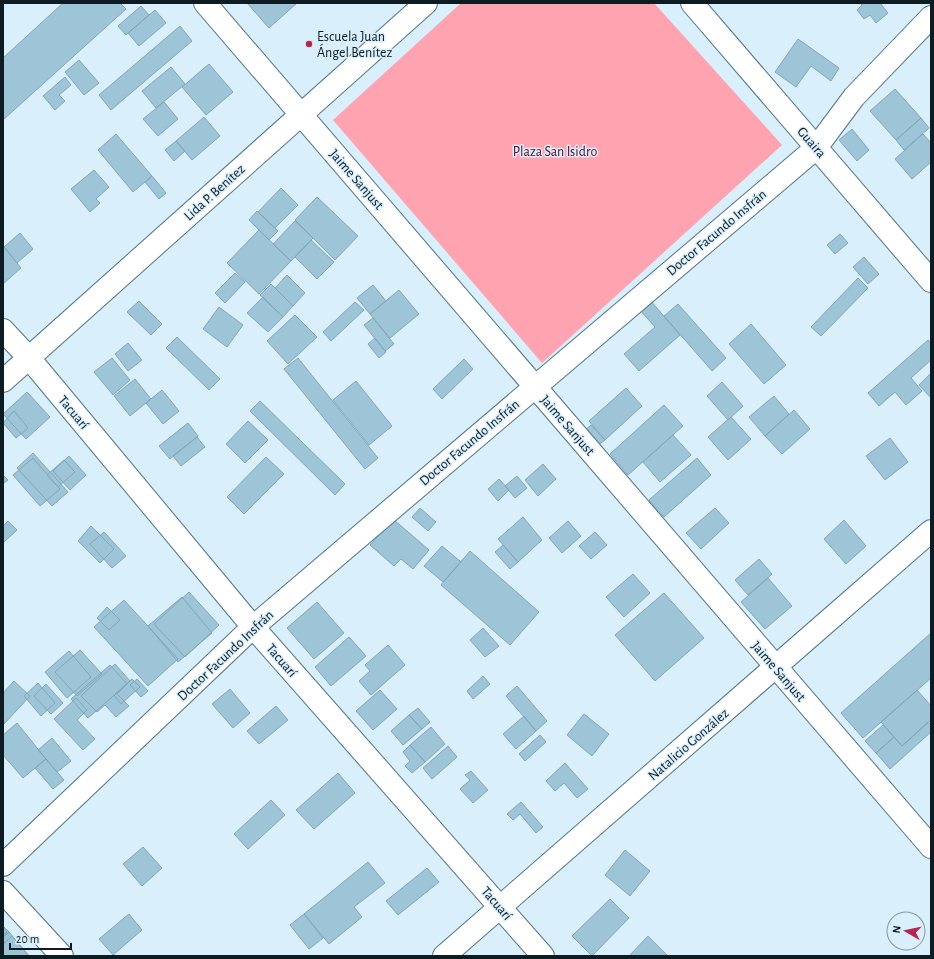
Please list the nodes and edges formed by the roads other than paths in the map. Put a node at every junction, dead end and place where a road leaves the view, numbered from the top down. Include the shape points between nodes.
1 (205, 3) edge
2 (426, 3) edge
3 (692, 3) edge
4 (931, 17) edge
5 (301, 113) junction
6 (816, 148) junction
7 (931, 281) edge
8 (3, 330) edge
9 (29, 358) junction
10 (3, 381) edge
11 (536, 386) junction
12 (931, 531) edge
13 (253, 627) junction
14 (776, 667) junction
15 (931, 847) edge
16 (3, 865) edge
17 (3, 892) edge
18 (500, 906) junction
19 (62, 956) edge
20 (444, 956) edge
21 (544, 956) edge

1 - 5 street, Jaime Sanjust
2 - 5 street, Lida P. Benítez
3 - 6 street, Guaira
4 - 6 street, Doctor Facundo Insfrán via 854,97
5 - 9 street, Lida P. Benítez
5 - 11 street, Jaime Sanjust
6 - 7 street, Guaira
6 - 11 street, Doctor Facundo Insfrán
8 - 9 street, Tacuarí
9 - 10 street, Lida P. Benítez
9 - 13 street, Tacuarí
11 - 13 street, Doctor Facundo Insfrán
11 - 14 street, Jaime Sanjust
12 - 14 street, Natalicio González
13 - 16 street, Doctor Facundo Insfrán
13 - 18 street, Tacuarí
14 - 15 street, Jaime Sanjust
14 - 18 street, Natalicio González
17 - 19 street
18 - 20 street, Natalicio González
18 - 21 street, Tacuarí

